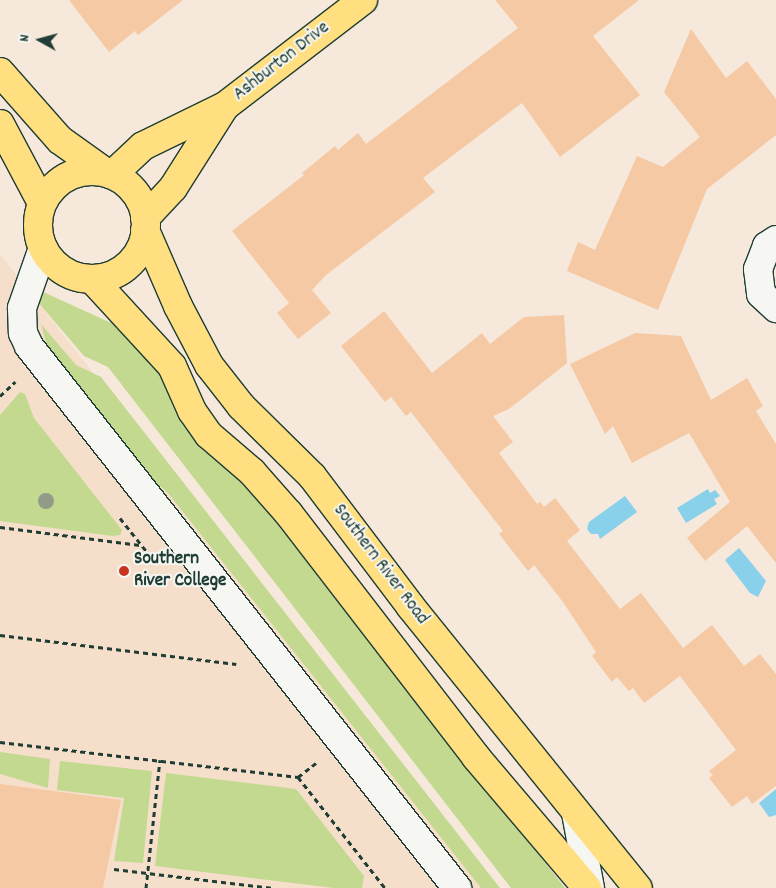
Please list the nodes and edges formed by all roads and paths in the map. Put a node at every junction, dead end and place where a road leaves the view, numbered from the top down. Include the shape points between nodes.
1 (363, 0) edge
2 (0, 72) edge
3 (225, 106) junction
4 (0, 124) edge
5 (108, 174) junction
6 (42, 203) junction
7 (145, 224) junction
8 (776, 240) edge
9 (43, 248) junction
10 (92, 279) junction
11 (776, 308) edge
12 (18, 380) dead end
13 (0, 396) edge
14 (0, 527) edge
15 (141, 546) dead end
16 (0, 635) edge
17 (240, 664) dead end
18 (0, 742) edge
19 (160, 760) junction
20 (576, 812) junction
21 (114, 869) dead end
22 (148, 872) junction
23 (146, 888) edge
24 (274, 888) edge
25 (385, 888) edge
26 (457, 888) edge
27 (588, 888) edge
28 (638, 888) edge

1 - 3 main road, Ashburton Drive
2 - 5 main road via 60,140
3 - 5 main road, Ashburton Drive via 142,146
3 - 7 main road, Ashburton Drive via 173,188
4 - 6 main road
5 - 6 main road via 75,173 62,180
5 - 7 main road via 134,192
6 - 9 main road via 39,233
7 - 10 main road via 134,259 108,276
7 - 20 main road, Southern River Road via 178,306 209,365 241,406 312,476 411,607
8 - 11 street via 767,246 758,269 761,294
9 - 10 main road via 63,270
9 - 26 street via 22,308 23,333 29,346
10 - 27 main road via 172,366 192,411 209,435 252,472 288,514 476,757
12 - 13 path
14 - 15 path
16 - 17 path
18 - 19 path
19 - 22 path
19 - 25 path via 298,777
20 - 27 street
20 - 28 main road, Southern River Road
21 - 22 path
22 - 23 path
22 - 24 path

